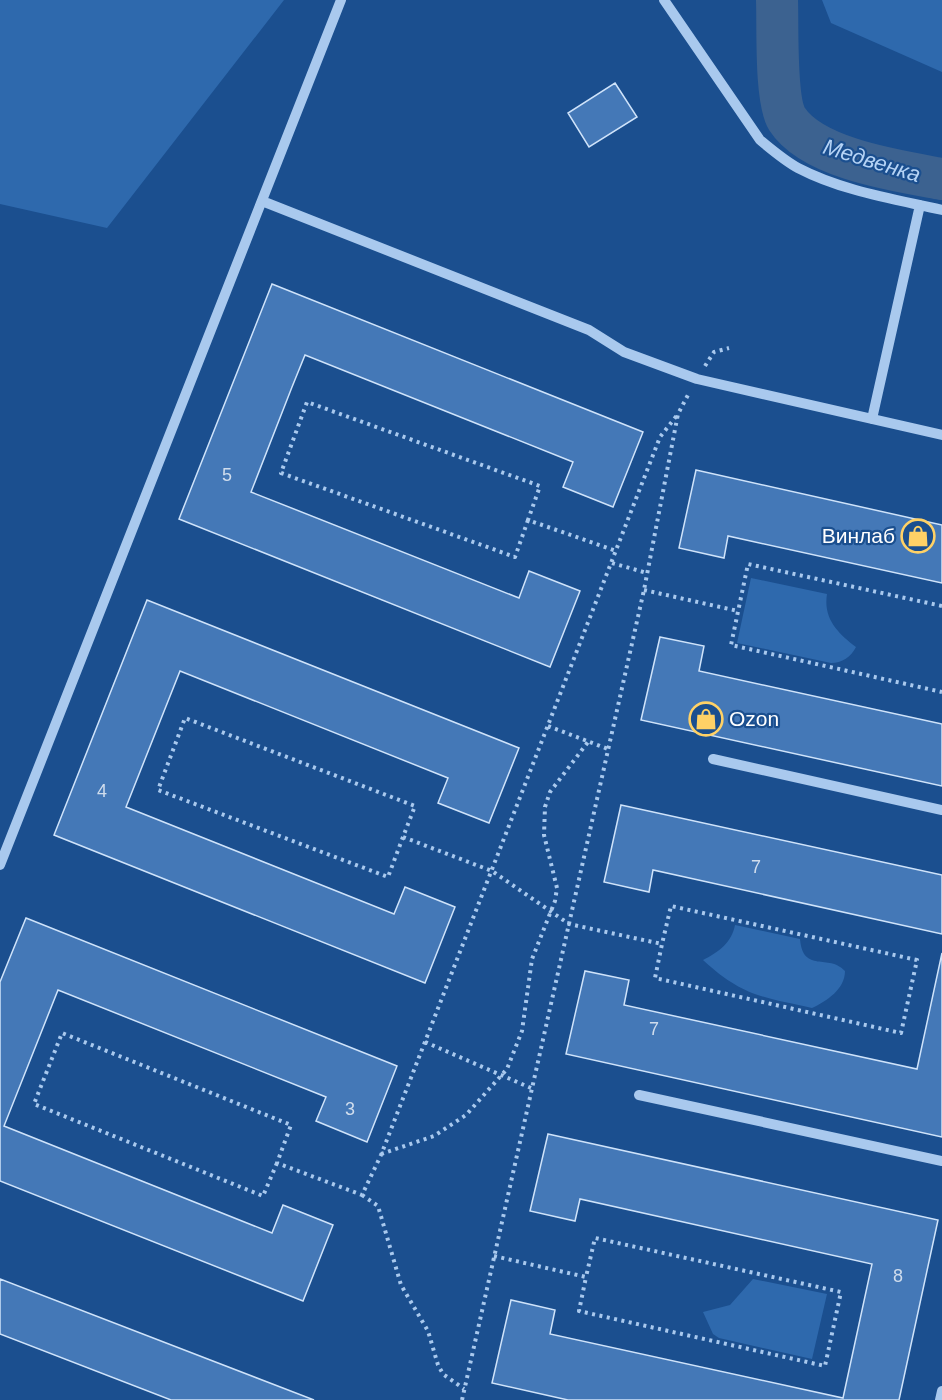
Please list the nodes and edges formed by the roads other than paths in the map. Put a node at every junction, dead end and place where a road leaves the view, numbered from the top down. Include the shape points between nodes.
1 (340, 0) edge
2 (664, 0) edge
3 (262, 201) junction
4 (920, 205) junction
5 (942, 210) edge
6 (872, 419) junction
7 (942, 435) edge
8 (713, 759) dead end
9 (942, 810) edge
10 (0, 864) edge
11 (639, 1095) dead end
12 (942, 1161) edge
13 (942, 1391) edge
14 (940, 1400) edge

1 - 3 street
2 - 4 street via 760,140 797,168 844,187
3 - 6 street via 589,330 624,352 697,379
3 - 10 street
4 - 5 street
4 - 6 street
6 - 7 street
8 - 9 street
11 - 12 street
13 - 14 street

